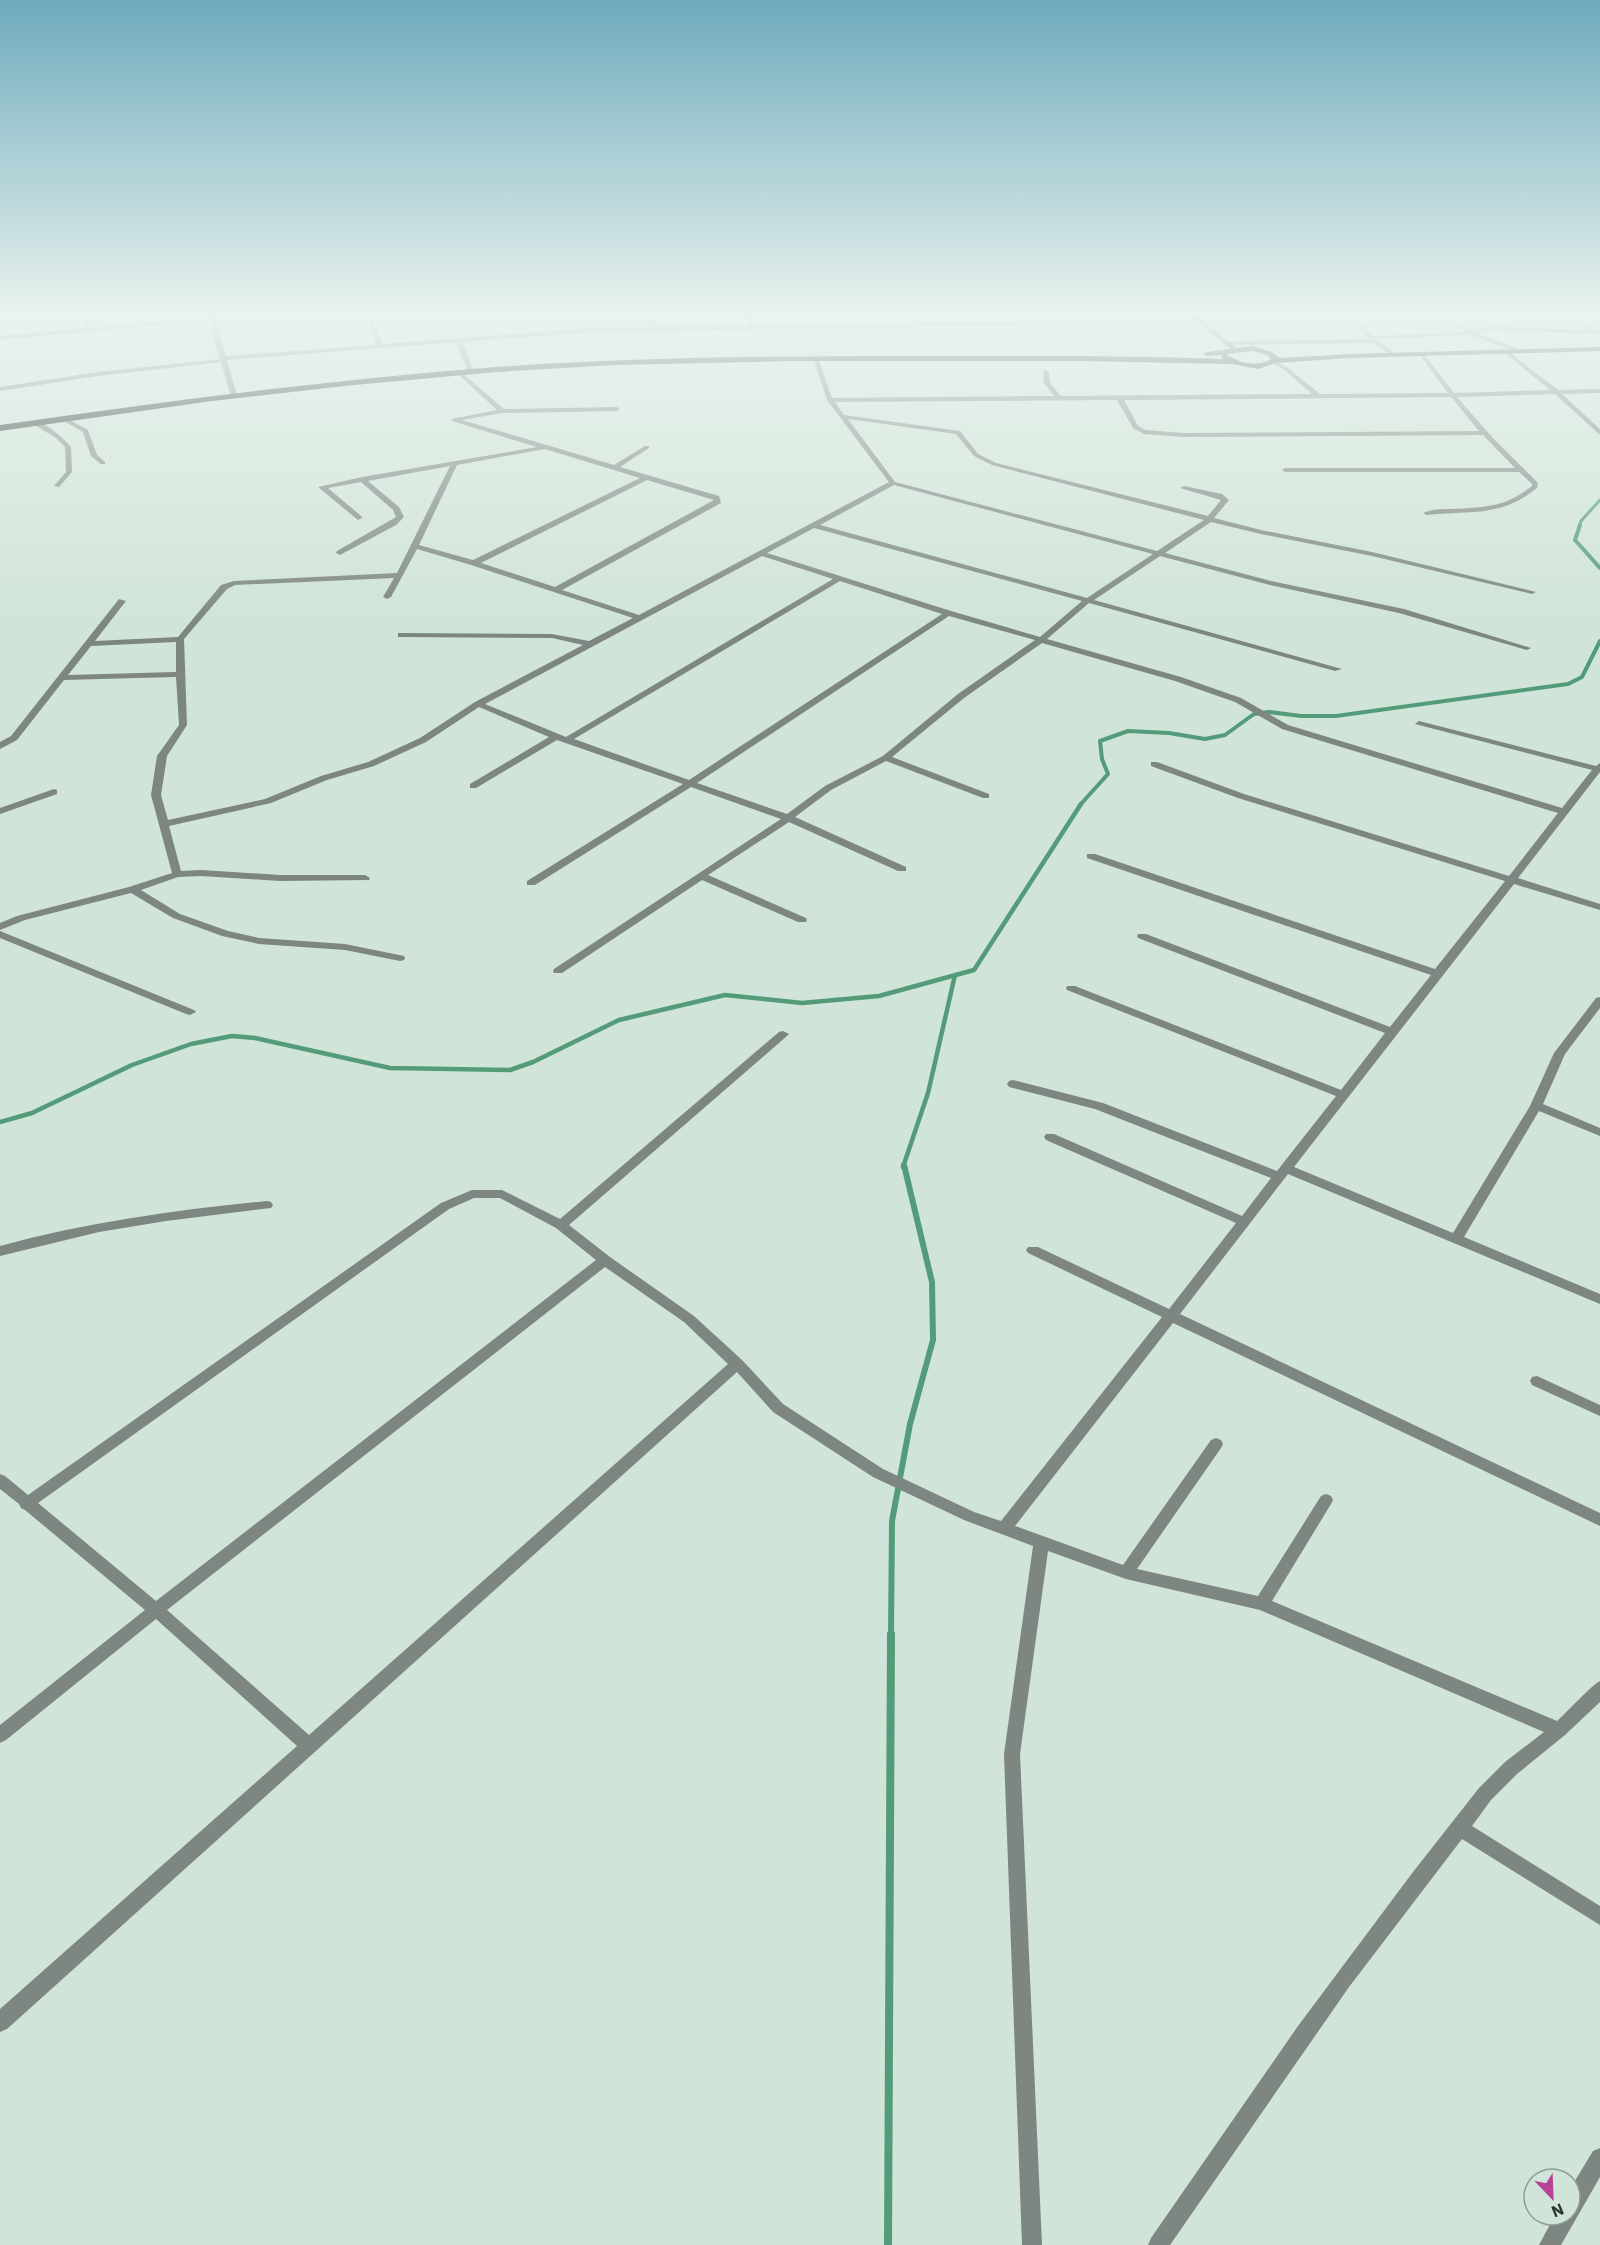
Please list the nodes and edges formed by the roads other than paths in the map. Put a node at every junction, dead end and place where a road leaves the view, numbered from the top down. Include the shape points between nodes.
1 (841, 416) edge
2 (81, 417) edge
3 (471, 417) edge
4 (847, 417) edge
5 (1129, 417) edge
6 (1470, 417) edge
7 (1583, 417) edge
8 (64, 419) junction
9 (35, 423) junction
10 (0, 428) edge
11 (1484, 433) junction
12 (1600, 433) edge
13 (546, 447) junction
14 (648, 447) dead end
15 (103, 463) dead end
16 (454, 463) junction
17 (616, 467) junction
18 (1285, 470) dead end
19 (1520, 470) junction
20 (645, 478) junction
21 (362, 479) junction
22 (893, 483) junction
23 (57, 486) dead end
24 (1184, 488) dead end
25 (1427, 513) dead end
26 (358, 518) dead end
27 (1209, 520) junction
28 (815, 526) junction
29 (414, 546) junction
30 (1157, 552) junction
31 (340, 553) dead end
32 (763, 554) junction
33 (474, 563) junction
34 (400, 575) junction
35 (838, 579) junction
36 (554, 591) junction
37 (1532, 592) dead end
38 (387, 597) dead end
39 (1090, 599) junction
40 (122, 601) dead end
41 (948, 613) junction
42 (640, 618) junction
43 (402, 635) dead end
44 (180, 639) junction
45 (1042, 639) junction
46 (88, 644) junction
47 (590, 644) junction
48 (1527, 648) dead end
49 (1338, 669) dead end
50 (179, 674) junction
51 (61, 678) junction
52 (478, 704) junction
53 (1419, 724) dead end
54 (562, 738) junction
55 (0, 746) edge
56 (886, 758) junction
57 (1154, 764) dead end
58 (1599, 768) edge
59 (689, 784) junction
60 (473, 786) dead end
61 (54, 792) dead end
62 (986, 796) dead end
63 (0, 811) edge
64 (1564, 812) junction
65 (788, 818) junction
66 (164, 824) junction
67 (1091, 856) dead end
68 (902, 869) dead end
69 (177, 874) junction
70 (701, 876) junction
71 (365, 878) dead end
72 (1513, 879) junction
73 (531, 883) dead end
74 (133, 889) junction
75 (1600, 908) edge
76 (802, 920) dead end
77 (0, 927) edge
78 (0, 934) edge
79 (1142, 936) dead end
80 (400, 958) dead end
81 (558, 970) dead end
82 (1438, 974) junction
83 (1071, 988) dead end
84 (1600, 1000) edge
85 (190, 1012) dead end
86 (1392, 1032) junction
87 (783, 1034) dead end
88 (1012, 1084) dead end
89 (1343, 1095) junction
90 (1536, 1106) junction
91 (1600, 1132) edge
92 (1050, 1137) dead end
93 (1283, 1172) junction
94 (267, 1205) dead end
95 (1244, 1222) junction
96 (561, 1225) junction
97 (1455, 1239) junction
98 (1033, 1250) dead end
99 (0, 1251) edge
100 (605, 1260) junction
101 (1600, 1299) edge
102 (1171, 1316) junction
103 (737, 1364) junction
104 (1537, 1381) dead end
105 (1600, 1411) edge
106 (1216, 1444) dead end
107 (0, 1480) edge
108 (1326, 1500) dead end
109 (26, 1504) junction
110 (1600, 1520) edge
111 (1005, 1528) junction
112 (1041, 1544) junction
113 (1126, 1573) junction
114 (1262, 1604) junction
115 (156, 1610) junction
116 (1599, 1694) edge
117 (1559, 1730) junction
118 (0, 1735) edge
119 (309, 1746) junction
120 (1460, 1828) junction
121 (1600, 1916) edge
122 (0, 2022) edge
123 (1600, 2158) edge
124 (1582, 2189) edge
125 (1559, 2227) edge
126 (1032, 2245) edge
127 (1158, 2245) edge
128 (1549, 2245) edge

1 - 22 street
2 - 8 highway
3 - 13 street via 454,420
4 - 27 street via 958,432 976,455 994,464
5 - 11 street via 1135,428 1184,435
6 - 11 street
7 - 12 street
8 - 9 highway
8 - 15 street via 86,431 94,456
9 - 10 highway
9 - 23 street via 68,447 69,472
11 - 19 street
13 - 16 street
13 - 17 street
14 - 17 street
16 - 21 street
16 - 29 street
17 - 20 street
18 - 19 street
19 - 25 street via 1535,487 1514,504 1488,510
20 - 33 street
20 - 36 street via 718,501
21 - 26 street via 322,488
21 - 31 street via 400,517
22 - 28 street
22 - 30 street
24 - 27 street via 1225,500
27 - 30 street
27 - 37 street
28 - 32 street
28 - 39 street
29 - 33 street
29 - 34 street
30 - 39 street
30 - 48 street via 1270,584 1401,611
32 - 35 street
32 - 42 street
33 - 36 street
34 - 38 street
34 - 44 street via 234,582 224,587
35 - 41 street
35 - 54 street
36 - 42 street
39 - 45 street
39 - 49 street
40 - 46 street
41 - 45 street
41 - 59 street
42 - 47 street
43 - 47 street via 552,636
44 - 46 street
44 - 50 street
45 - 56 street via 961,696
45 - 64 street via 1238,700 1285,728
46 - 51 street
47 - 52 street
50 - 51 street
50 - 66 street via 183,725 162,756 156,795
51 - 55 street via 14,738
52 - 54 street
52 - 66 street via 423,740 371,764 268,801
53 - 58 street
54 - 59 street
54 - 60 street
56 - 62 street
56 - 65 street via 828,788
57 - 72 street via 1241,796
58 - 64 street
59 - 65 street
59 - 73 street
61 - 63 street
64 - 72 street
65 - 68 street
65 - 70 street
66 - 69 street
67 - 82 street
69 - 71 street
69 - 74 street
70 - 76 street
70 - 81 street
72 - 75 street
72 - 82 street
74 - 77 street
74 - 80 street via 173,916 226,933 258,940 338,946
78 - 85 street
79 - 86 street
82 - 86 street
83 - 89 street
84 - 90 street via 1560,1053
86 - 89 street
87 - 96 street
88 - 93 street via 1099,1106
89 - 93 street
90 - 91 street
90 - 97 street
92 - 95 street
93 - 95 street
93 - 97 street
94 - 99 street via 178,1213 41,1239
95 - 102 street
96 - 100 street
96 - 109 street via 502,1194 472,1194 445,1206
97 - 101 street
98 - 102 street
100 - 103 street via 689,1319
100 - 115 street
102 - 110 street
102 - 111 street
103 - 111 street via 778,1408 878,1473 969,1516
103 - 119 street
104 - 105 street
106 - 113 street
107 - 109 street
108 - 114 street
109 - 115 street
111 - 112 street
112 - 113 street
112 - 126 street via 1012,1754
113 - 114 street
114 - 117 street
115 - 118 street
115 - 119 street
116 - 117 street
117 - 120 street via 1511,1768
119 - 122 street
120 - 121 street
120 - 127 street via 1349,1970
123 - 124 street
125 - 128 street

